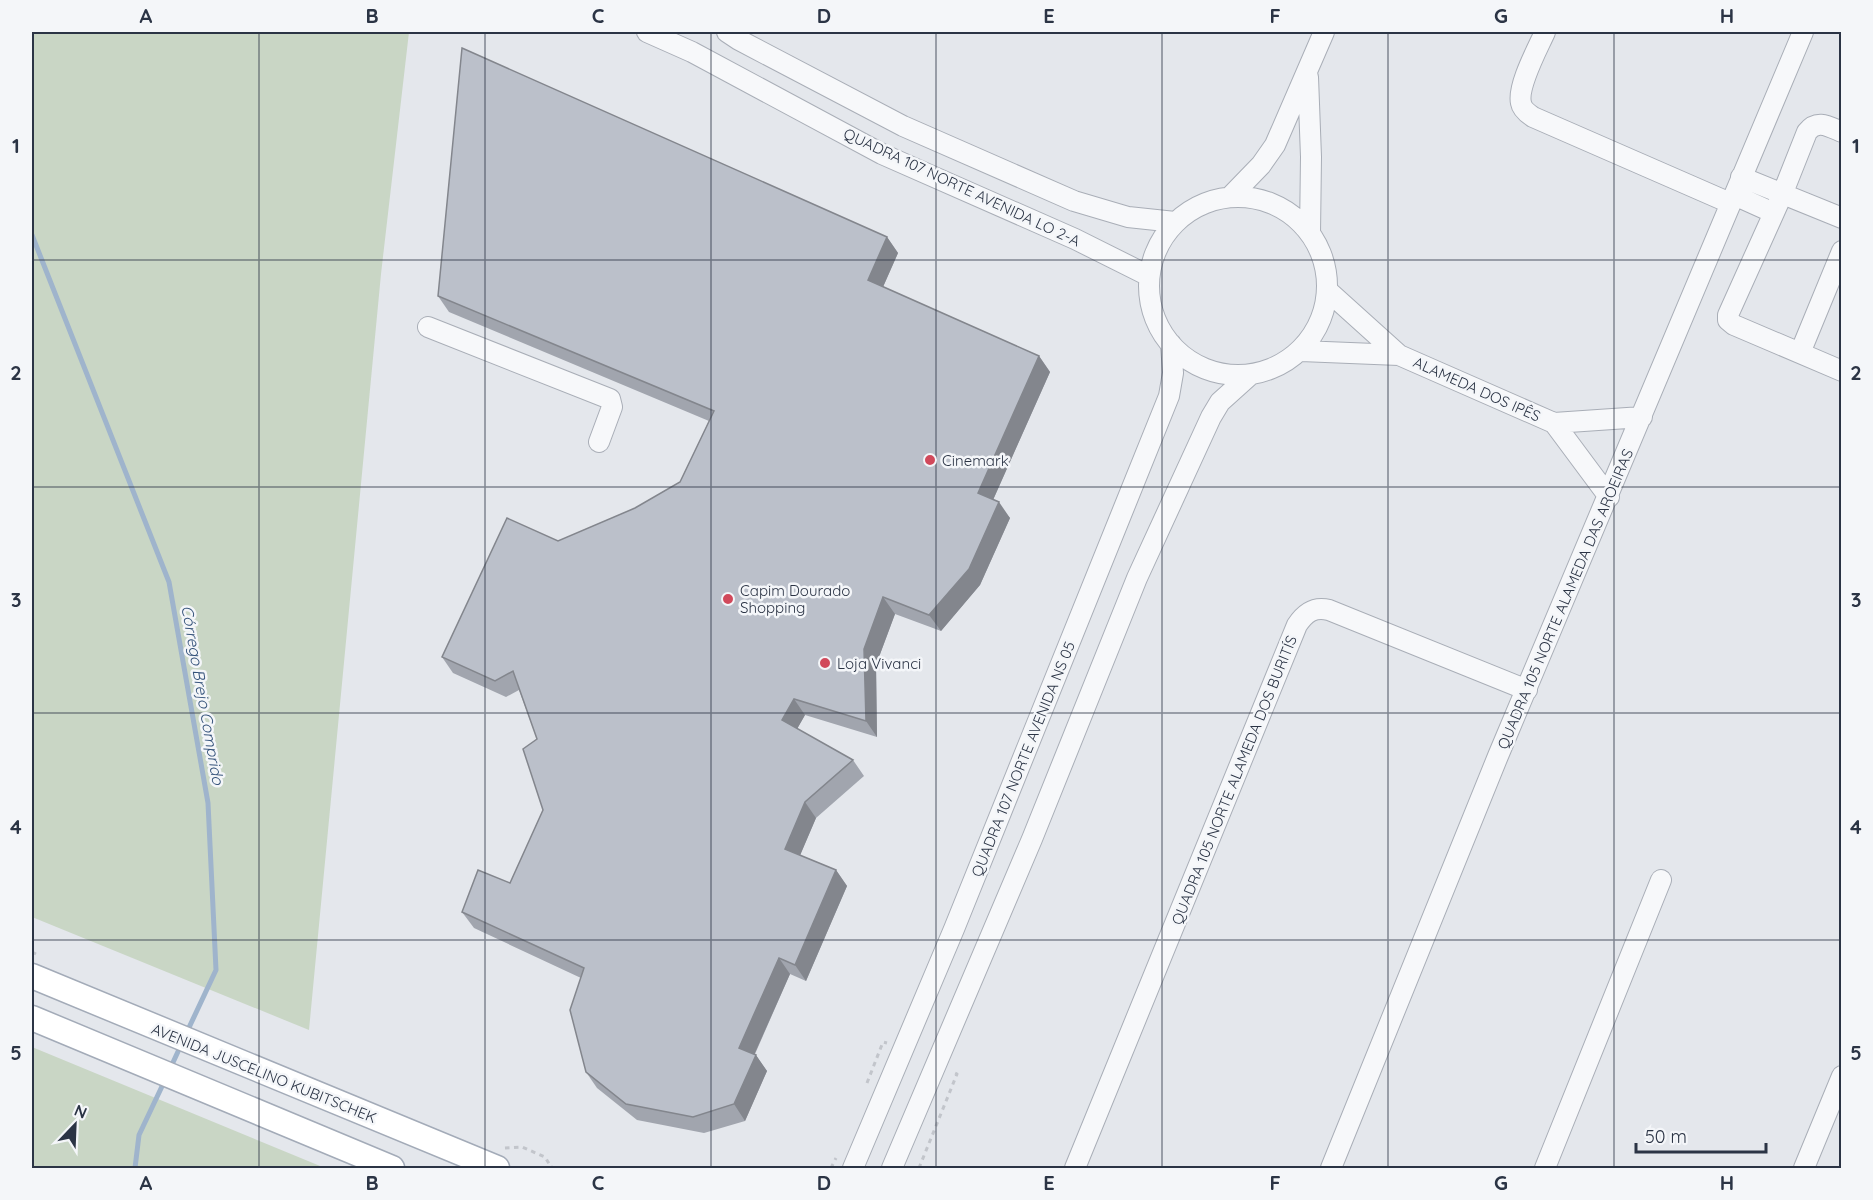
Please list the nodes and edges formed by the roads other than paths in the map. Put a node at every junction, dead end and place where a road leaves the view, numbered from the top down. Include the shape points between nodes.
1 (647, 32) edge
2 (727, 32) edge
3 (1545, 32) edge
4 (1803, 32) edge
5 (1315, 36) edge
6 (1308, 71) junction
7 (1842, 132) edge
8 (1735, 192) junction
9 (1782, 195) junction
10 (1230, 197) junction
11 (1774, 213) junction
12 (1842, 218) edge
13 (1175, 222) junction
14 (1310, 233) junction
15 (1842, 251) edge
16 (1149, 276) junction
17 (1328, 291) junction
18 (428, 327) dead end
19 (1171, 344) junction
20 (1300, 351) junction
21 (1800, 353) junction
22 (1399, 355) junction
23 (1842, 370) edge
24 (1250, 375) junction
25 (1642, 417) junction
26 (1554, 423) junction
27 (599, 442) dead end
28 (1609, 497) junction
29 (1527, 690) junction
30 (1661, 880) dead end
31 (32, 976) edge
32 (32, 1018) edge
33 (1842, 1076) edge
34 (392, 1168) edge
35 (496, 1168) edge
36 (853, 1168) edge
37 (892, 1168) edge
38 (1075, 1168) edge
39 (1331, 1168) edge
40 (1545, 1168) edge
41 (1804, 1168) edge

1 - 16 street, QUADRA 107 NORTE AVENIDA LO 2-A via 882,154
2 - 13 street, QUADRA 107 NORTE AVENIDA LO 2-A via 903,126 1074,201 1128,217
3 - 8 street via 1522,88 1521,106 1526,112
4 - 8 street, QUADRA 105 NORTE ALAMEDA DAS AROEIRAS
5 - 6 street
6 - 10 street via 1275,146
6 - 14 street
7 - 9 street via 1818,123 1812,125
8 - 9 street
8 - 11 street
8 - 25 street, QUADRA 105 NORTE ALAMEDA DAS AROEIRAS
9 - 11 street
9 - 12 street
10 - 13 street via 1200,204
10 - 14 street via 1260,199 1288,212
11 - 21 street via 1728,320
13 - 16 street via 1157,247
14 - 17 street via 1324,260
15 - 21 street
16 - 19 street via 1157,324
17 - 20 street via 1315,333
17 - 22 street, ALAMEDA DOS IPÊS
18 - 27 street via 609,399 612,407
19 - 24 street via 1206,369
19 - 36 street, QUADRA 107 NORTE AVENIDA NS 05 via 1173,373 1169,396 959,918
20 - 22 street, ALAMEDA DOS IPÊS
20 - 24 street via 1277,367
21 - 23 street
22 - 26 street, ALAMEDA DOS IPÊS
24 - 37 street via 1220,402 1210,417 1137,578
25 - 26 street, ALAMEDA DOS IPÊS
25 - 28 street, QUADRA 105 NORTE ALAMEDA DAS AROEIRAS
26 - 28 street, ALAMEDA DOS IPÊS
28 - 29 street, QUADRA 105 NORTE ALAMEDA DAS AROEIRAS
29 - 38 street, QUADRA 105 NORTE ALAMEDA DOS BURITÍS via 1329,610 1318,609 1303,615
29 - 39 street, QUADRA 105 NORTE ALAMEDA DAS AROEIRAS
30 - 40 street
31 - 35 main road, AVENIDA JUSCELINO KUBITSCHEK
32 - 34 main road
33 - 41 street

